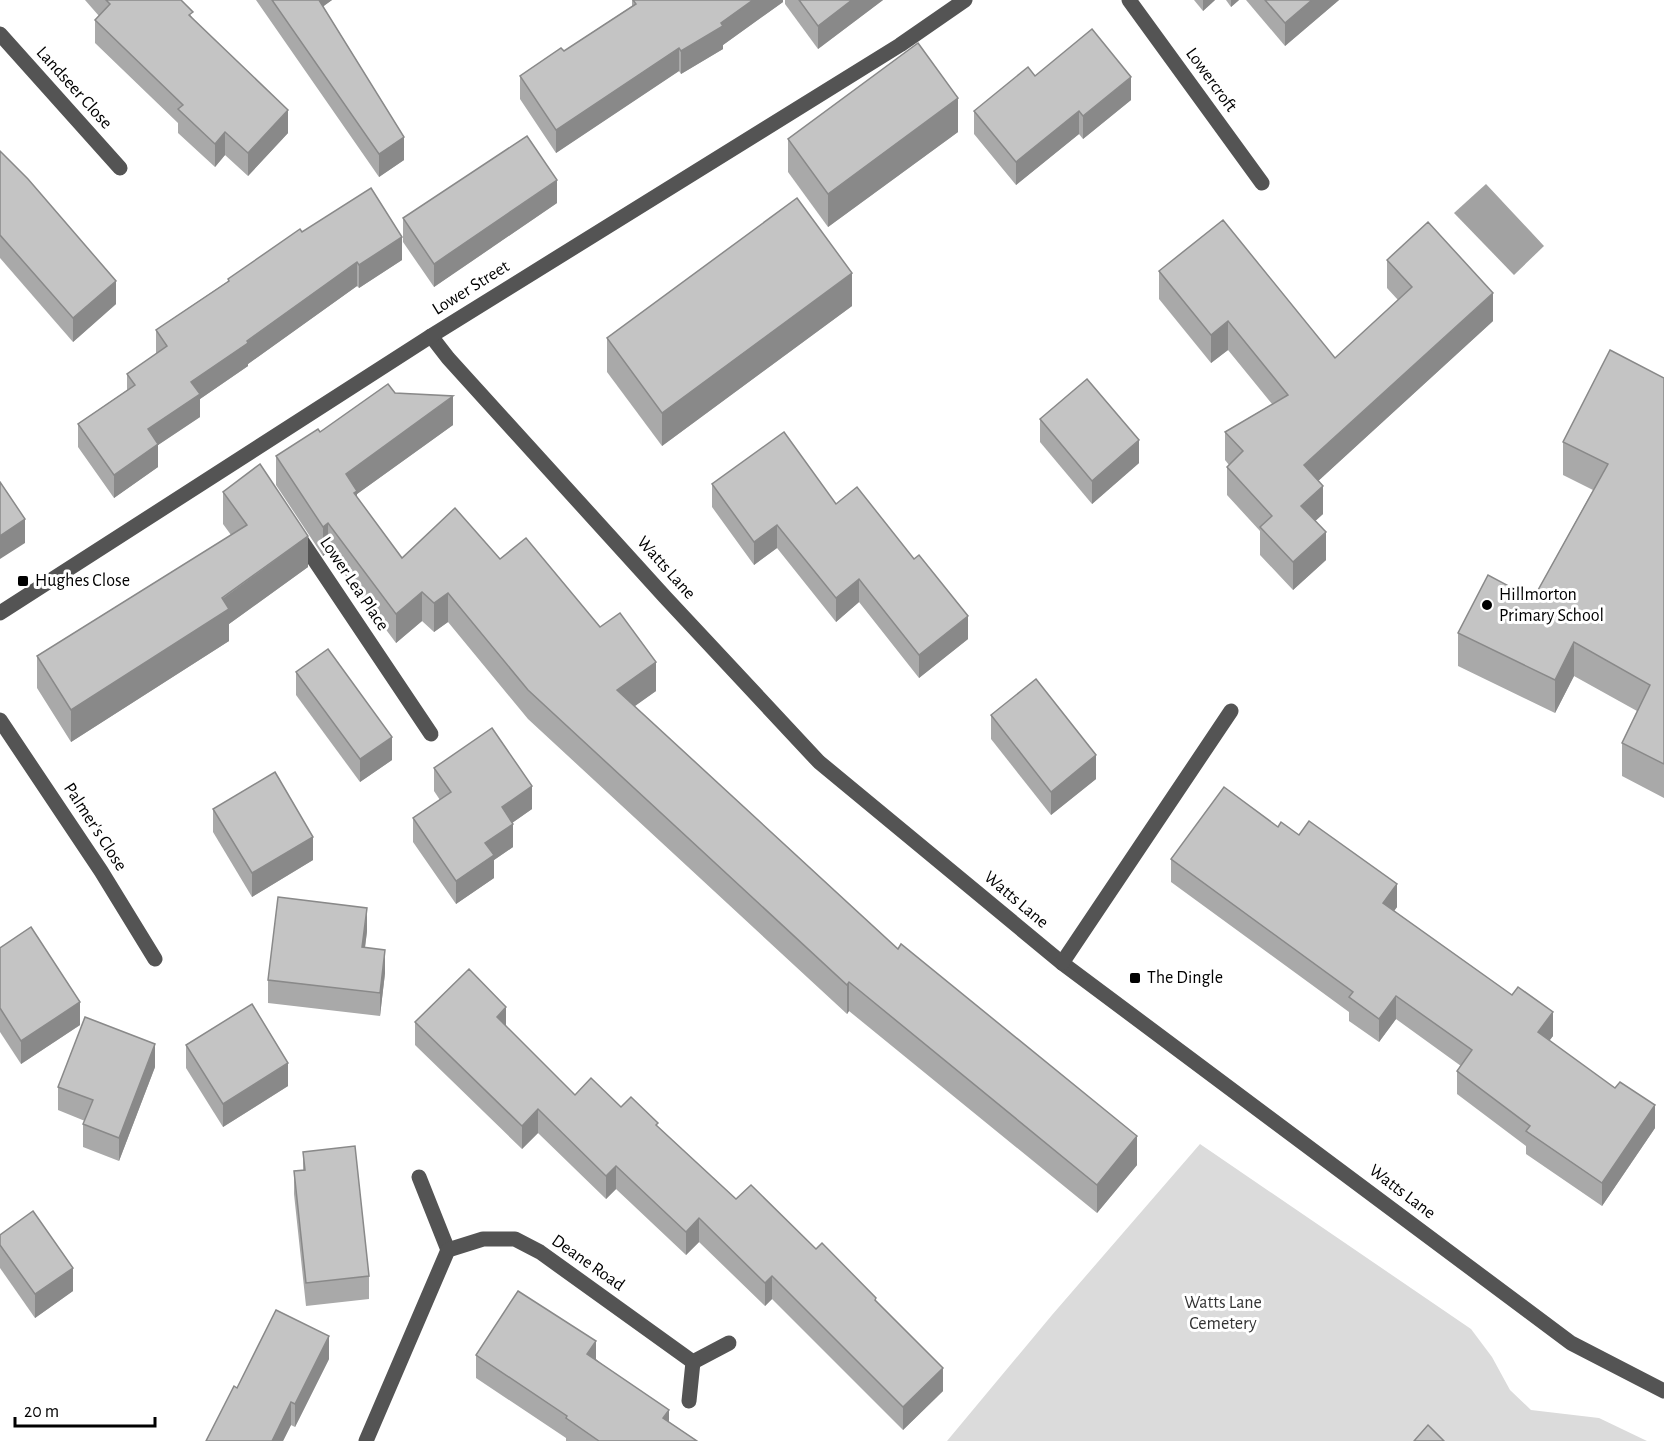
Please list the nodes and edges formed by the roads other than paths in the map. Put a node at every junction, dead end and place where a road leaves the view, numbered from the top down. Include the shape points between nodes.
1 (965, 0) edge
2 (1129, 0) edge
3 (0, 34) edge
4 (120, 168) dead end
5 (1262, 183) dead end
6 (431, 336) junction
7 (291, 525) edge
8 (0, 613) edge
9 (1231, 711) dead end
10 (0, 720) edge
11 (431, 734) dead end
12 (155, 959) dead end
13 (1062, 963) junction
14 (419, 1177) dead end
15 (448, 1250) junction
16 (729, 1343) dead end
17 (693, 1362) junction
18 (1664, 1391) edge
19 (689, 1401) dead end
20 (366, 1441) edge

1 - 6 street, Lower Street via 900,45
2 - 5 street, Lowercroft
3 - 4 street, Landseer Close
6 - 8 street, Lower Street via 248,461
6 - 13 street, Watts Lane via 819,762
7 - 11 street, Lower Lea Place
9 - 13 street
10 - 12 street, Palmer's Close
13 - 18 street, Watts Lane via 1571,1343
14 - 15 street
15 - 17 street, Deane Road via 483,1239 515,1239 540,1252
15 - 20 street
16 - 17 street
17 - 19 street

